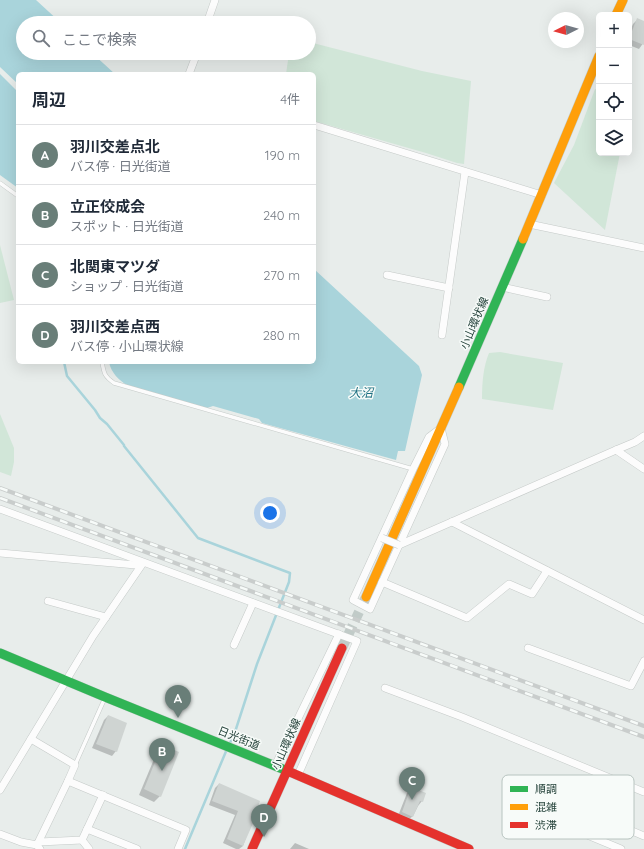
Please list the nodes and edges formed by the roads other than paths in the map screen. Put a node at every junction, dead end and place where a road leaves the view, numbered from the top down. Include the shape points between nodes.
1 (216, 0) edge
2 (623, 0) edge
3 (617, 12) edge
4 (210, 16) edge
5 (194, 60) edge
6 (596, 63) edge
7 (190, 72) edge
8 (316, 126) edge
9 (464, 172) junction
10 (0, 183) edge
11 (16, 195) edge
12 (542, 195) junction
13 (529, 224) junction
14 (644, 248) edge
15 (387, 276) dead end
16 (502, 287) junction
17 (449, 288) junction
18 (547, 297) dead end
19 (442, 335) dead end
20 (102, 364) edge
21 (442, 428) junction
22 (644, 436) edge
23 (616, 450) junction
24 (413, 469) junction
25 (644, 469) edge
26 (0, 509) edge
27 (452, 522) junction
28 (382, 538) junction
29 (399, 545) junction
30 (0, 553) edge
31 (143, 563) junction
32 (547, 570) junction
33 (382, 582) junction
34 (366, 597) tunnel mouth
35 (48, 601) dead end
36 (253, 603) junction
37 (106, 617) junction
38 (644, 620) edge
39 (339, 634) junction
40 (234, 645) dead end
41 (342, 648) tunnel mouth
42 (528, 648) dead end
43 (0, 653) edge
44 (644, 661) edge
45 (66, 681) junction
46 (386, 688) dead end
47 (105, 697) junction
48 (31, 739) junction
49 (75, 765) junction
50 (275, 766) junction
51 (287, 770) junction
52 (298, 775) junction
53 (603, 775) edge
54 (68, 781) junction
55 (634, 788) edge
56 (0, 790) edge
57 (644, 792) edge
58 (103, 795) junction
59 (87, 829) junction
60 (634, 832) edge
61 (0, 834) edge
62 (644, 836) edge
63 (597, 839) edge
64 (82, 840) junction
65 (39, 845) edge
66 (89, 849) edge
67 (137, 849) edge
68 (178, 849) edge
69 (252, 849) edge
70 (469, 849) edge
71 (621, 849) edge

1 - 4 street
2 - 3 main road
5 - 7 street
6 - 12 main road, 小山環状線
8 - 9 street
9 - 12 street
9 - 17 street
10 - 11 lane
12 - 13 main road, 小山環状線
13 - 14 street
13 - 16 main road, 小山環状線
15 - 17 street
16 - 18 street
16 - 21 main road, 小山環状線
17 - 19 street
20 - 24 lane via 104,373 114,383
21 - 24 street via 429,437
21 - 29 street via 445,444
21 - 34 main road, 小山環状線
22 - 23 street
23 - 25 street
23 - 27 street
24 - 28 street
26 - 31 street
27 - 29 street
27 - 32 street
28 - 29 street, bridge
28 - 33 street via 353,600 370,609
29 - 33 street
30 - 31 street via 136,565
31 - 36 street
31 - 37 street
32 - 33 street via 532,594 508,584 467,618
32 - 38 street
35 - 37 street
36 - 39 street
36 - 40 street
37 - 45 street
39 - 50 street
39 - 52 street via 357,642
41 - 51 main road, 小山環状線
42 - 44 street via 631,686
43 - 45 main road, 日光街道
45 - 47 main road, 日光街道
45 - 48 street
46 - 53 street
47 - 49 lane
47 - 50 main road, 日光街道
48 - 49 street
48 - 56 street
49 - 54 street
50 - 51 main road, 日光街道
51 - 52 main road, 日光街道
51 - 69 main road, 小山環状線
52 - 70 main road, 日光街道
54 - 58 street
54 - 65 street
55 - 57 street
58 - 59 street
58 - 68 street via 186,830
59 - 64 street
59 - 67 street
60 - 62 street
61 - 65 street
63 - 71 street
64 - 65 street
64 - 66 street

